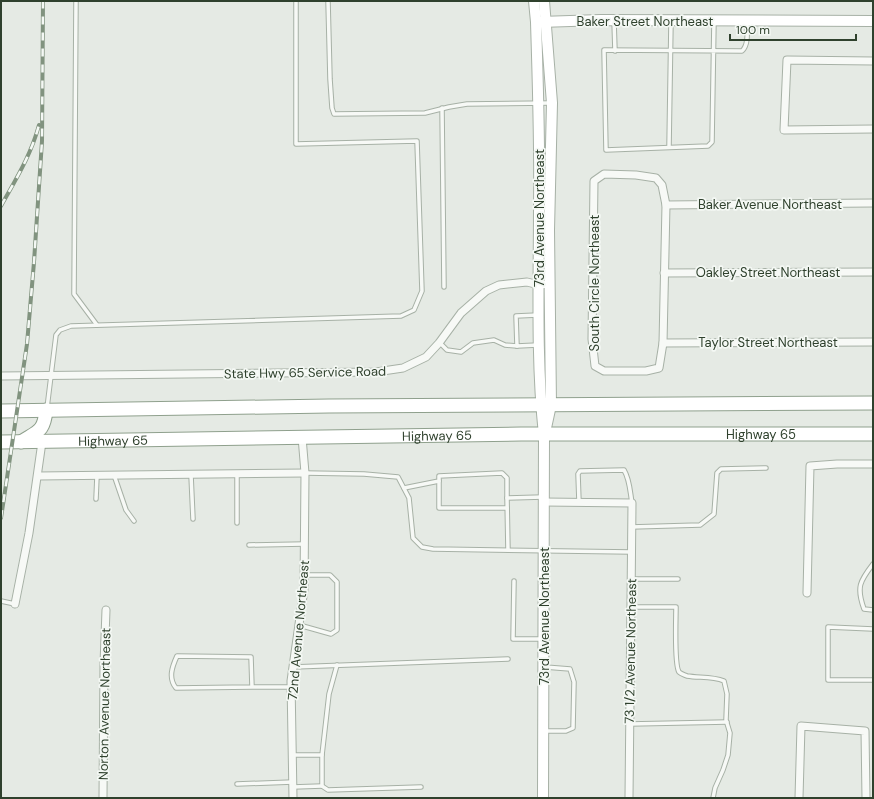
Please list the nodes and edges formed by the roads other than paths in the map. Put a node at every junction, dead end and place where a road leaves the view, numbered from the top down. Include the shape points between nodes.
1 (76, 1) edge
2 (296, 1) edge
3 (328, 1) edge
4 (534, 1) edge
5 (545, 4) edge
6 (614, 20) junction
7 (671, 20) junction
8 (714, 20) junction
9 (747, 20) junction
10 (873, 20) edge
11 (541, 22) junction
12 (671, 50) junction
13 (714, 50) junction
14 (614, 51) junction
15 (873, 61) edge
16 (538, 103) junction
17 (552, 103) junction
18 (442, 108) junction
19 (873, 129) edge
20 (669, 147) junction
21 (873, 203) edge
22 (666, 204) junction
23 (873, 272) edge
24 (664, 273) junction
25 (550, 284) junction
26 (539, 285) junction
27 (444, 287) dead end
28 (539, 315) junction
29 (97, 325) junction
30 (873, 342) edge
31 (439, 343) junction
32 (663, 343) junction
33 (540, 345) junction
34 (517, 346) junction
35 (1, 376) edge
36 (50, 376) junction
37 (873, 403) edge
38 (546, 405) junction
39 (46, 410) junction
40 (1, 411) edge
41 (873, 434) edge
42 (544, 435) junction
43 (302, 437) junction
44 (1, 442) edge
45 (21, 442) junction
46 (42, 442) junction
47 (873, 464) edge
48 (766, 468) dead end
49 (305, 473) junction
50 (237, 474) junction
51 (114, 475) junction
52 (190, 475) junction
53 (38, 476) junction
54 (97, 476) junction
55 (439, 481) junction
56 (404, 488) junction
57 (507, 498) junction
58 (96, 499) dead end
59 (544, 500) junction
60 (579, 502) junction
61 (632, 503) junction
62 (507, 508) junction
63 (193, 519) dead end
64 (134, 521) dead end
65 (237, 523) dead end
66 (631, 527) junction
67 (304, 544) junction
68 (248, 546) dead end
69 (508, 550) junction
70 (544, 551) junction
71 (631, 552) junction
72 (873, 564) edge
73 (304, 575) junction
74 (631, 579) junction
75 (678, 579) dead end
76 (514, 581) dead end
77 (807, 593) dead end
78 (1, 601) edge
79 (15, 604) joint
80 (630, 607) junction
81 (106, 610) dead end
82 (873, 610) edge
83 (299, 625) junction
84 (873, 629) edge
85 (544, 639) junction
86 (508, 658) dead end
87 (337, 665) junction
88 (293, 667) junction
89 (544, 667) junction
90 (873, 680) edge
91 (252, 687) junction
92 (291, 687) junction
93 (727, 722) junction
94 (630, 724) junction
95 (543, 731) junction
96 (292, 755) junction
97 (322, 755) junction
98 (237, 784) dead end
99 (292, 784) junction
100 (322, 786) junction
101 (421, 787) dead end
102 (103, 798) edge
103 (293, 798) edge
104 (543, 798) edge
105 (629, 798) edge
106 (713, 798) edge
107 (799, 798) edge
108 (866, 798) edge

1 - 29 lane via 74,294
2 - 29 lane via 296,144 416,141 422,291 414,310 401,316
3 - 18 lane via 330,79 334,114 425,113
4 - 11 street, 73rd Avenue Northeast
5 - 11 street, 73rd Avenue Northeast
6 - 7 street, Baker Street Northeast
6 - 11 street, Baker Street Northeast
6 - 14 lane
7 - 8 street, Baker Street Northeast
7 - 12 lane
8 - 9 street, Baker Street Northeast
8 - 13 lane
9 - 10 street, Baker Street Northeast
9 - 13 lane via 746,43 742,51
11 - 16 street, 73rd Avenue Northeast
11 - 17 street, 73rd Avenue Northeast
12 - 13 lane
12 - 14 lane
12 - 20 lane
13 - 20 lane via 712,142 708,146
14 - 20 lane via 604,50 606,150
15 - 19 street via 787,60 784,130
16 - 17 lane
16 - 18 lane via 467,104
16 - 26 street, 73rd Avenue Northeast
17 - 25 street, 73rd Avenue Northeast
18 - 27 lane
21 - 22 street, Baker Avenue Northeast
22 - 24 street, South Circle Northeast
22 - 32 street, South Circle Northeast via 662,185 656,178 604,174 594,181 592,339 595,366 604,371 646,371 659,368
23 - 24 street, Oakley Street Northeast
24 - 32 street, South Circle Northeast
25 - 26 street, State Hwy 65 Service Road
25 - 38 street, 73rd Avenue Northeast
26 - 28 street, 73rd Avenue Northeast
26 - 31 street, State Hwy 65 Service Road via 527,282 499,285 486,291 461,313
28 - 33 street, 73rd Avenue Northeast
28 - 34 lane via 516,316
29 - 36 lane via 71,326 60,330 56,335
30 - 32 street, Taylor Street Northeast
31 - 34 lane via 447,350 461,352 473,343 494,340 505,345
31 - 36 street, State Hwy 65 Service Road via 426,357 403,368 376,372
33 - 34 lane
33 - 38 street, 73rd Avenue Northeast
35 - 36 street, State Hwy 65 Service Road
36 - 39 lane
37 - 38 highway
38 - 39 highway
38 - 42 street, 73rd Avenue Northeast
39 - 40 highway
39 - 45 highway via 41,429
41 - 42 highway, Highway 65
42 - 43 highway, Highway 65
42 - 59 street, 73rd Avenue Northeast
43 - 46 highway, Highway 65
43 - 49 street, 72nd Avenue Northeast
44 - 45 highway, Highway 65
45 - 46 highway, Highway 65
46 - 53 street
47 - 77 street via 810,466
48 - 66 lane via 721,469 717,473 714,514 700,525
49 - 50 street
49 - 56 lane via 398,477
49 - 67 street, 72nd Avenue Northeast
50 - 52 street
50 - 65 lane
51 - 52 street
51 - 54 street
51 - 64 lane via 126,510
52 - 63 lane
53 - 54 street
53 - 79 street via 30,532
54 - 58 lane
55 - 56 lane
55 - 57 lane via 439,476 502,473 507,478
55 - 62 lane via 439,508
56 - 69 lane via 409,498 413,538 422,547
57 - 59 lane
57 - 62 lane
59 - 60 street
59 - 70 street, 73rd Avenue Northeast
60 - 61 street
60 - 61 lane via 580,471 624,470 630,485
61 - 66 street, 73 1/2 Avenue Northeast
62 - 69 lane
66 - 71 street, 73 1/2 Avenue Northeast
67 - 68 lane
67 - 73 street, 72nd Avenue Northeast
69 - 70 lane
70 - 71 lane
70 - 85 street, 73rd Avenue Northeast
71 - 74 street, 73 1/2 Avenue Northeast
72 - 82 lane via 863,578 860,588 860,599 864,609
73 - 83 street, 72nd Avenue Northeast
73 - 83 lane via 330,575 337,582 337,630 331,634
74 - 75 lane
74 - 80 street, 73 1/2 Avenue Northeast
76 - 85 lane via 513,639
78 - 79 lane
80 - 93 lane via 676,607 678,670 686,676 718,678 724,681 727,694
80 - 94 street, 73 1/2 Avenue Northeast
81 - 102 street, Norton Avenue Northeast
83 - 88 street, 72nd Avenue Northeast
84 - 90 lane via 828,627 828,680
85 - 89 street, 73rd Avenue Northeast
86 - 87 lane
87 - 88 lane
87 - 97 lane via 329,694
88 - 92 street, 72nd Avenue Northeast
89 - 95 street, 73rd Avenue Northeast
89 - 95 lane via 570,669 574,682 573,728 566,731
91 - 91 lane via 252,657 177,656 172,666 171,682 176,688
91 - 92 lane
92 - 96 street, 72nd Avenue Northeast
93 - 94 lane
93 - 106 lane via 730,733 728,755
94 - 105 street, 73 1/2 Avenue Northeast
95 - 104 street, 73rd Avenue Northeast
96 - 97 lane
96 - 99 street, 72nd Avenue Northeast
97 - 100 lane
98 - 99 lane
99 - 100 lane
99 - 103 street, 72nd Avenue Northeast
100 - 101 lane via 328,790
107 - 108 street via 801,726 865,731

